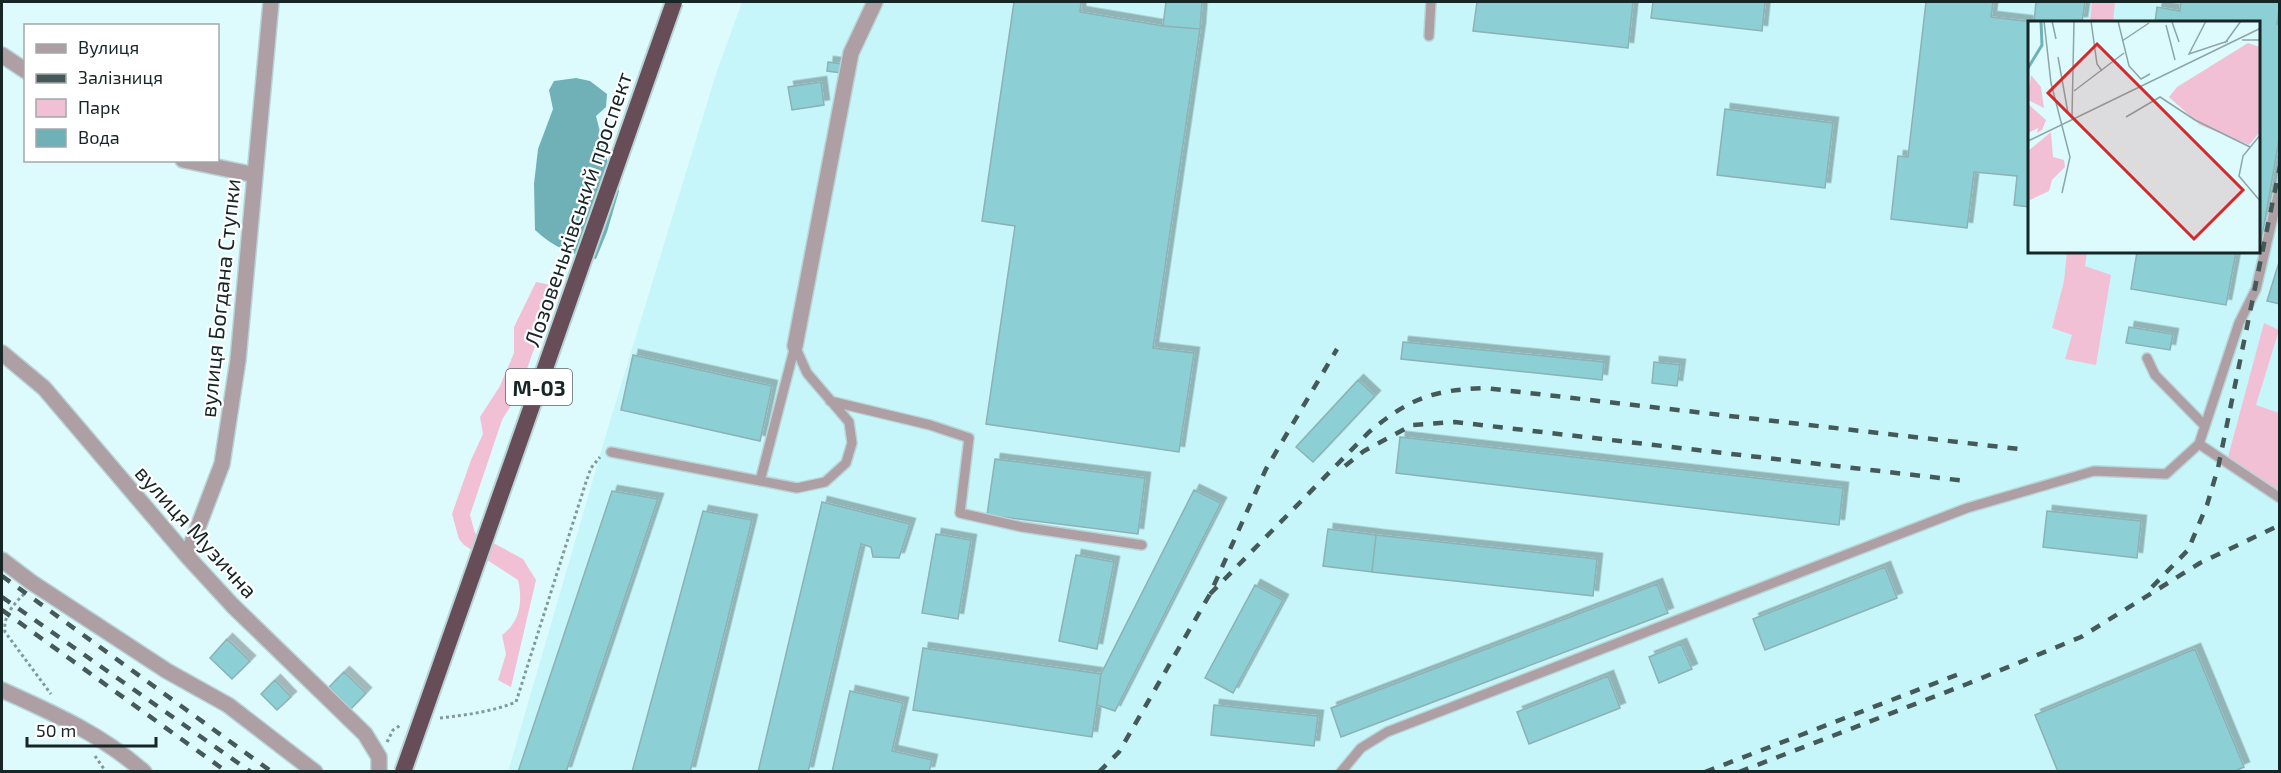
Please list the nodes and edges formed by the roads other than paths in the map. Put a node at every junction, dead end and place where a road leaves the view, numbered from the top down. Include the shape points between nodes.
1 (271, 2) edge
2 (674, 2) edge
3 (875, 2) edge
4 (1431, 2) edge
5 (1429, 36) dead end
6 (2, 56) edge
7 (24, 70) edge
8 (193, 162) edge
9 (255, 175) junction
10 (2280, 187) edge
11 (795, 346) junction
12 (2, 353) edge
13 (2146, 358) dead end
14 (830, 401) junction
15 (2205, 426) junction
16 (2199, 444) junction
17 (611, 452) road end
18 (760, 481) junction
19 (2280, 498) edge
20 (1142, 545) dead end
21 (187, 556) junction
22 (2, 560) edge
23 (2, 690) edge
24 (379, 764) edge
25 (144, 771) edge
26 (315, 771) edge
27 (403, 771) edge
28 (1341, 771) edge

1 - 9 street, вулиця Богдана Ступки
2 - 27 highway, Лозовеньківський проспект / М-03, bridge
3 - 11 street via 851,53
4 - 5 lane
6 - 7 street
8 - 9 street
9 - 21 street, вулиця Богдана Ступки via 238,360 222,464
10 - 15 lane via 2256,289 2239,323
11 - 14 lane via 807,373
11 - 18 lane
12 - 21 street, вулиця Музична via 44,388
13 - 15 lane via 2155,375
14 - 18 lane via 849,422 852,443 846,463 825,482 797,488
14 - 20 lane via 969,438 960,513 1022,527
15 - 16 lane
16 - 19 lane
16 - 28 lane via 2166,474 2094,471 1967,508 1387,732 1361,748
17 - 18 lane
21 - 24 street, вулиця Музична via 365,734
22 - 26 street via 167,671 228,705
23 - 25 street via 71,721

